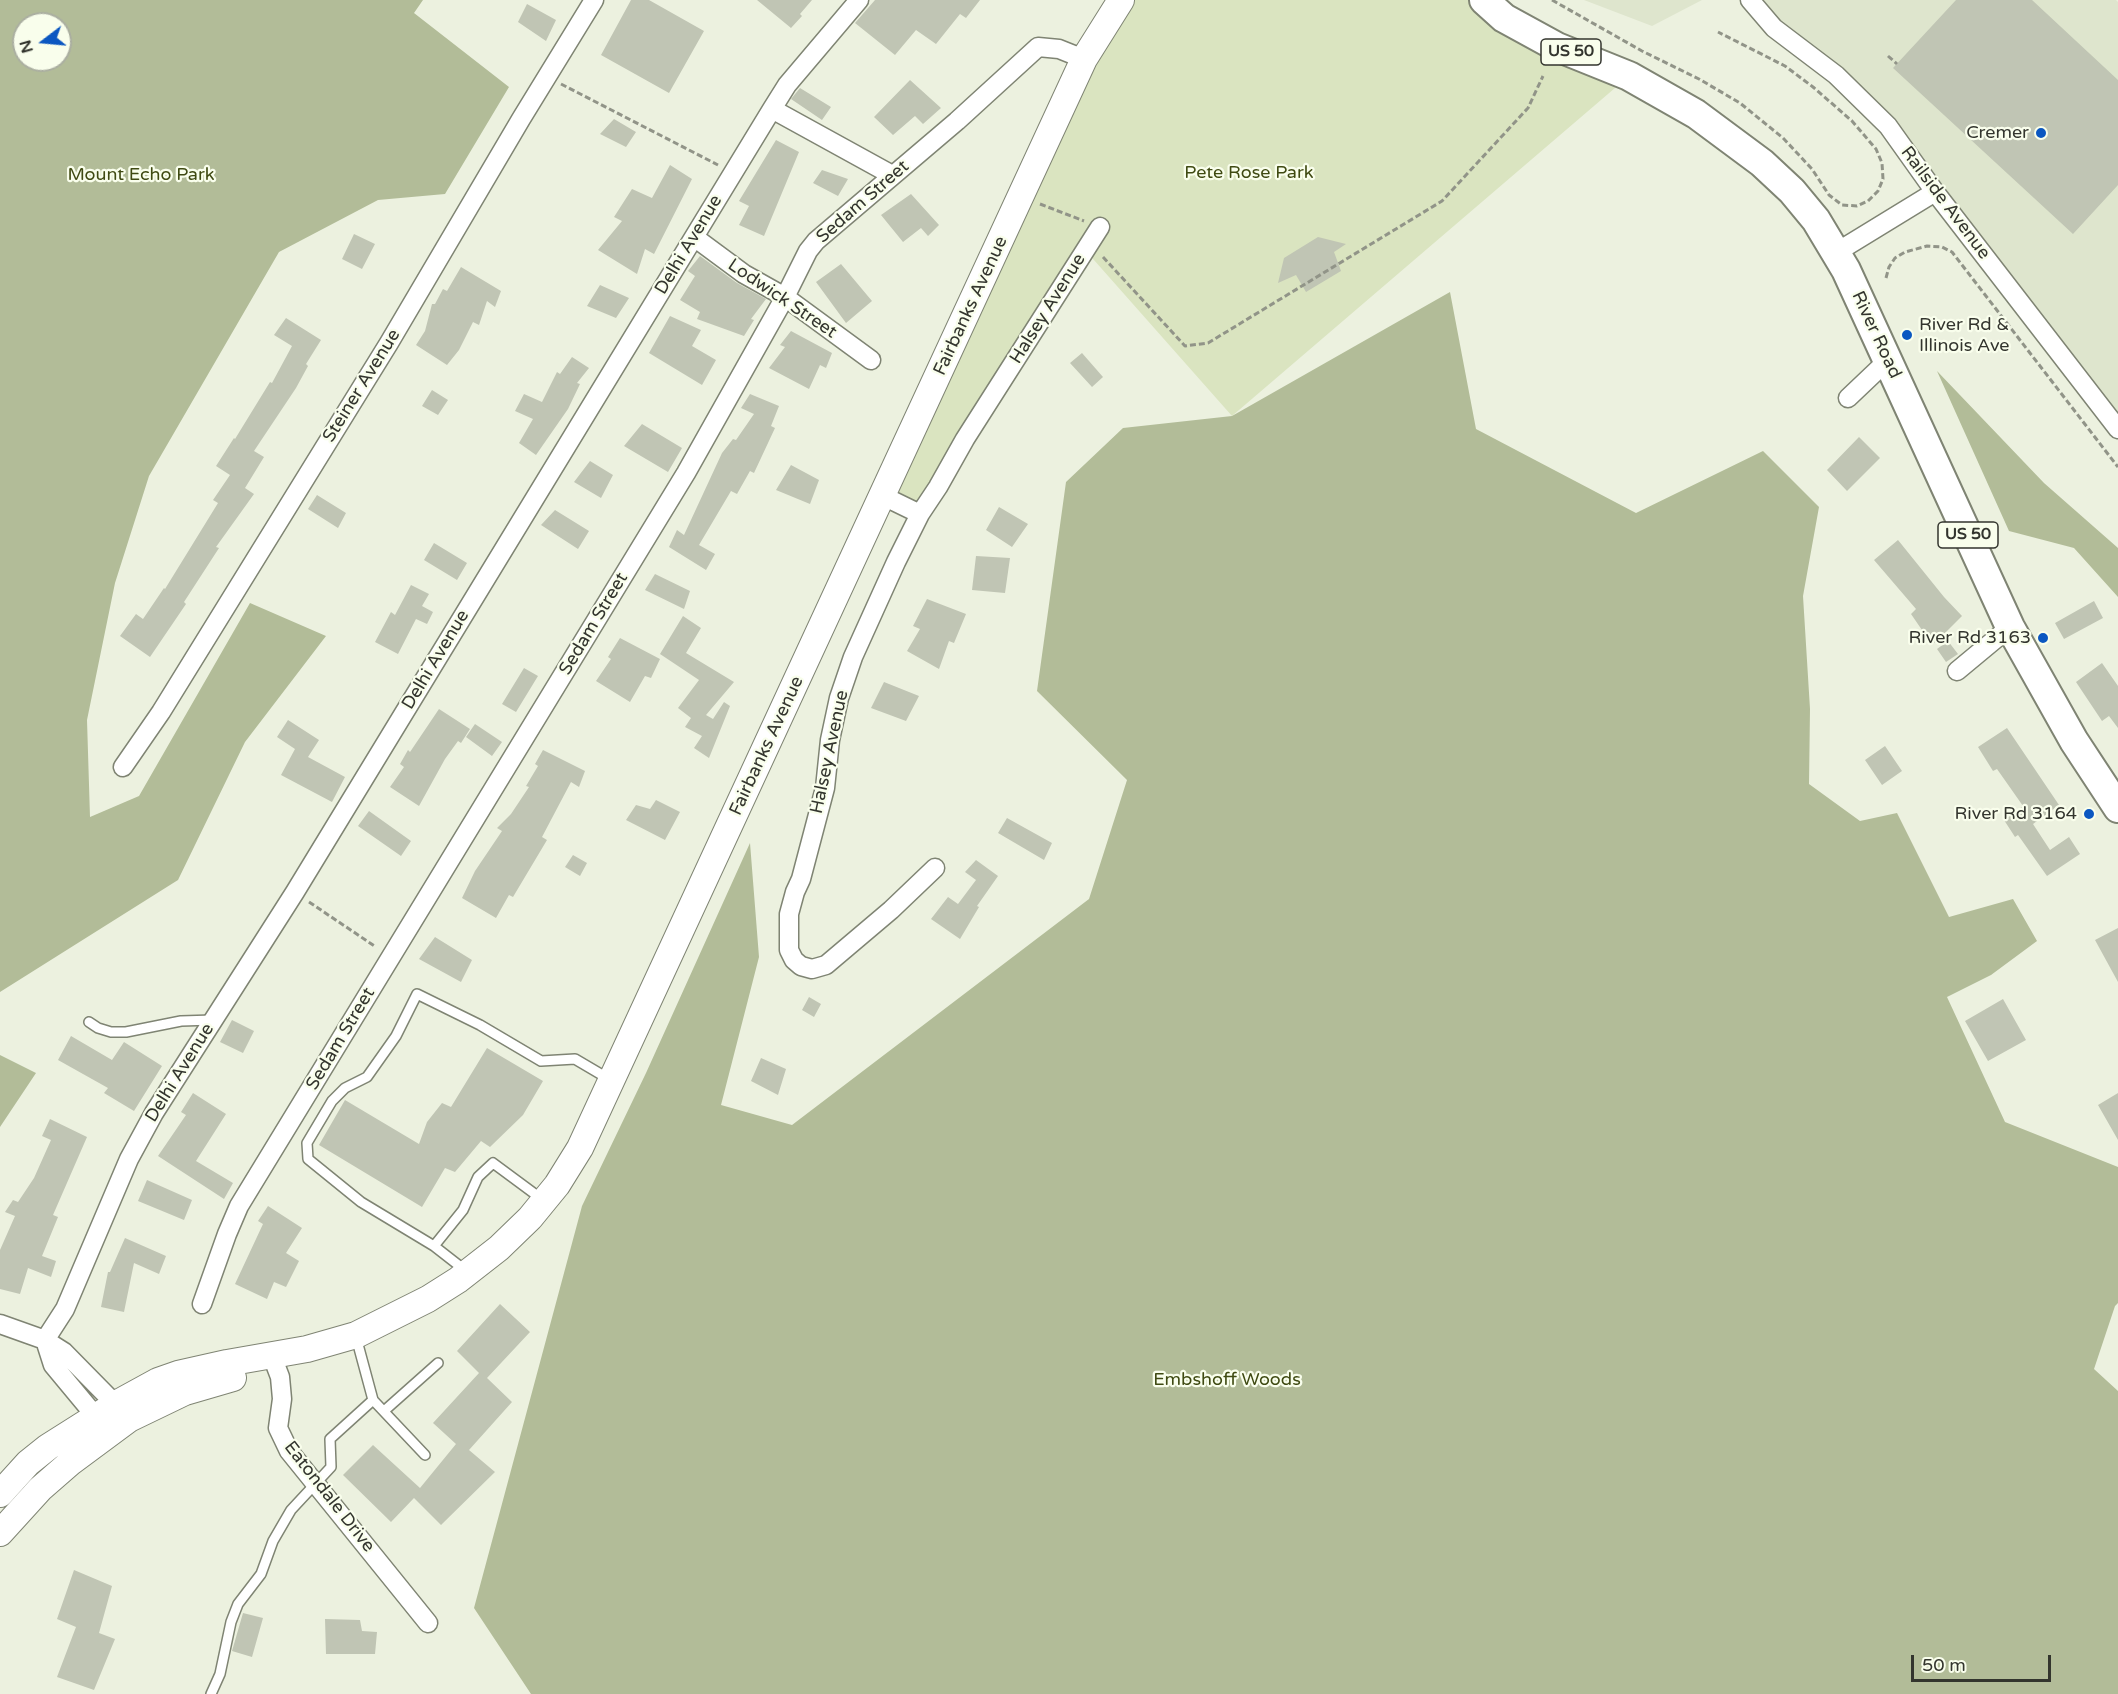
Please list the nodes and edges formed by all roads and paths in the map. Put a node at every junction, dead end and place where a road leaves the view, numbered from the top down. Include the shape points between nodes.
1 (594, 0) edge
2 (860, 0) edge
3 (1121, 0) edge
4 (1484, 0) edge
5 (1750, 0) edge
6 (1718, 32) dead end
7 (1888, 56) dead end
8 (1084, 59) junction
9 (1897, 64) dead end
10 (1543, 76) dead end
11 (547, 77) junction
12 (772, 109) junction
13 (733, 172) junction
14 (892, 175) junction
15 (1935, 192) junction
16 (1042, 205) dead end
17 (1842, 206) dead end
18 (1100, 227) joint
19 (694, 237) junction
20 (1088, 247) junction
21 (1837, 252) junction
22 (1886, 278) dead end
23 (785, 297) junction
24 (871, 360) dead end
25 (1888, 360) junction
26 (1848, 398) dead end
27 (2118, 429) edge
28 (2118, 467) edge
29 (883, 496) junction
30 (920, 514) junction
31 (2010, 627) junction
32 (1956, 671) dead end
33 (123, 767) dead end
34 (2118, 808) edge
35 (935, 868) dead end
36 (295, 892) junction
37 (391, 957) junction
38 (213, 1020) junction
39 (90, 1022) dead end
40 (611, 1081) junction
41 (544, 1201) junction
42 (434, 1246) junction
43 (468, 1272) junction
44 (202, 1304) dead end
45 (0, 1324) edge
46 (356, 1335) junction
47 (45, 1340) junction
48 (272, 1356) junction
49 (438, 1363) dead end
50 (372, 1400) junction
51 (384, 1412) junction
52 (113, 1418) junction
53 (425, 1455) dead end
54 (315, 1484) junction
55 (0, 1494) edge
56 (0, 1533) edge
57 (428, 1623) dead end
58 (211, 1694) edge

1 - 11 street, Steiner Avenue
2 - 12 street, Delhi Avenue via 787,85
3 - 8 street, Fairbanks Avenue
4 - 21 main road, River Road / US 50 via 1504,18 1557,47 1629,76 1696,114 1762,163 1792,191
5 - 15 street, Railside Avenue via 1774,28 1836,75 1888,126
6 - 17 path via 1794,73 1852,121 1876,149 1883,179 1878,191 1857,206
7 - 9 path
8 - 14 street, Sedam Street via 1059,49 1038,47
8 - 29 street, Fairbanks Avenue
10 - 20 path via 1528,108 1442,201 1208,343 1185,346 1106,259
11 - 13 path
11 - 33 street, Steiner Avenue via 382,353 161,712
12 - 13 street, Delhi Avenue
12 - 14 street
13 - 19 street, Delhi Avenue
14 - 23 street, Sedam Street via 816,241
15 - 21 street
15 - 27 street, Railside Avenue
16 - 18 path
18 - 20 street, Halsey Avenue
19 - 23 street, Lodwick Street via 744,274
19 - 36 street, Delhi Avenue
20 - 30 street, Halsey Avenue
21 - 25 main road, River Road / US 50
22 - 28 path via 1895,258 1905,252 1927,246 1952,252
23 - 24 street, Lodwick Street
23 - 37 street, Sedam Street via 686,473
25 - 26 street
25 - 31 main road, River Road / US 50
29 - 30 street
29 - 40 street, Fairbanks Avenue
30 - 35 street, Halsey Avenue via 853,657 839,698 825,788 789,914 789,950 794,960 812,969 830,962
31 - 32 street
31 - 34 main road, River Road / US 50 via 2074,741
36 - 37 path
36 - 38 street, Delhi Avenue
37 - 44 street, Sedam Street via 239,1206
38 - 39 lane via 180,1021 126,1032 111,1032
38 - 47 street, Delhi Avenue via 129,1160 65,1309
40 - 41 street, Fairbanks Avenue via 580,1148
40 - 42 lane via 575,1059 541,1060 417,994 396,1036 367,1077 332,1101 307,1143 308,1159 361,1202
41 - 42 lane via 493,1163 478,1177 463,1210
41 - 43 street, Fairbanks Avenue via 499,1248
42 - 43 lane
43 - 46 street, Fairbanks Avenue via 428,1299
45 - 47 street
46 - 48 street, Fairbanks Avenue
46 - 50 lane
47 - 52 street via 64,1352
48 - 52 street, Fairbanks Avenue via 158,1381
48 - 54 street, Eatondale Drive via 280,1377 282,1399 278,1428 289,1452
49 - 51 lane
50 - 51 lane
50 - 54 lane via 330,1439 331,1467
51 - 53 lane
52 - 55 street via 48,1447
52 - 56 street via 40,1488
54 - 57 street, Eatondale Drive
54 - 58 lane via 291,1510 273,1541 261,1574 238,1604

